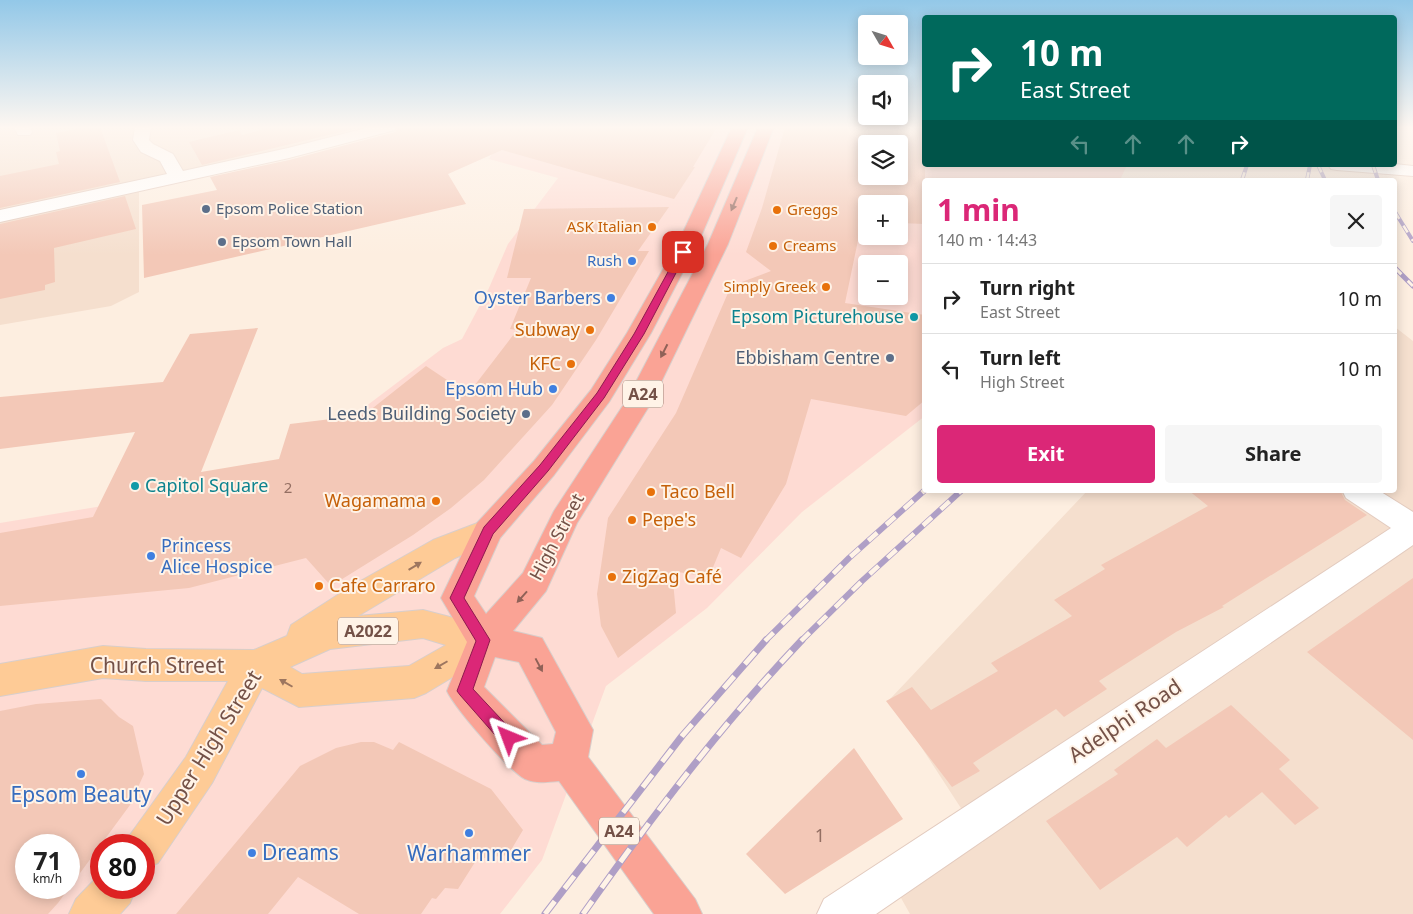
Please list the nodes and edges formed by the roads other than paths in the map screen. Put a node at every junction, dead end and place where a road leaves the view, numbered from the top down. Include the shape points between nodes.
1 (173, 170) edge
2 (212, 170) edge
3 (721, 170) edge
4 (749, 170) edge
5 (177, 177) junction
6 (0, 216) edge
7 (1360, 493) edge
8 (1413, 528) edge
9 (488, 531) junction
10 (484, 640) junction
11 (255, 666) junction
12 (0, 680) edge
13 (568, 762) junction
14 (154, 834) edge
15 (105, 899) edge
16 (92, 914) edge
17 (680, 914) edge
18 (839, 914) edge

1 - 5 street
2 - 5 street
3 - 9 highway, A24 via 689,241 639,334 600,396 544,468
4 -> 10 highway, High Street / A24 via 718,244 638,403 564,519 535,582
5 - 6 street
7 - 8 street, Adelphi Road
8 - 18 street, Adelphi Road
9 - 10 highway, A24 via 457,598
11 -> 9 main road via 361,597 444,549
10 - 11 main road, Upper High Street / A2022 via 423,624 395,626 327,635
10 -> 11 main road via 414,682 299,691
10 -> 13 highway via 530,649 575,730
10 - 13 highway, A24 via 465,691 536,764
11 - 12 main road, Church Street via 103,662
11 - 14 main road, Upper High Street via 199,770
13 - 17 highway, A24
15 - 16 main road

